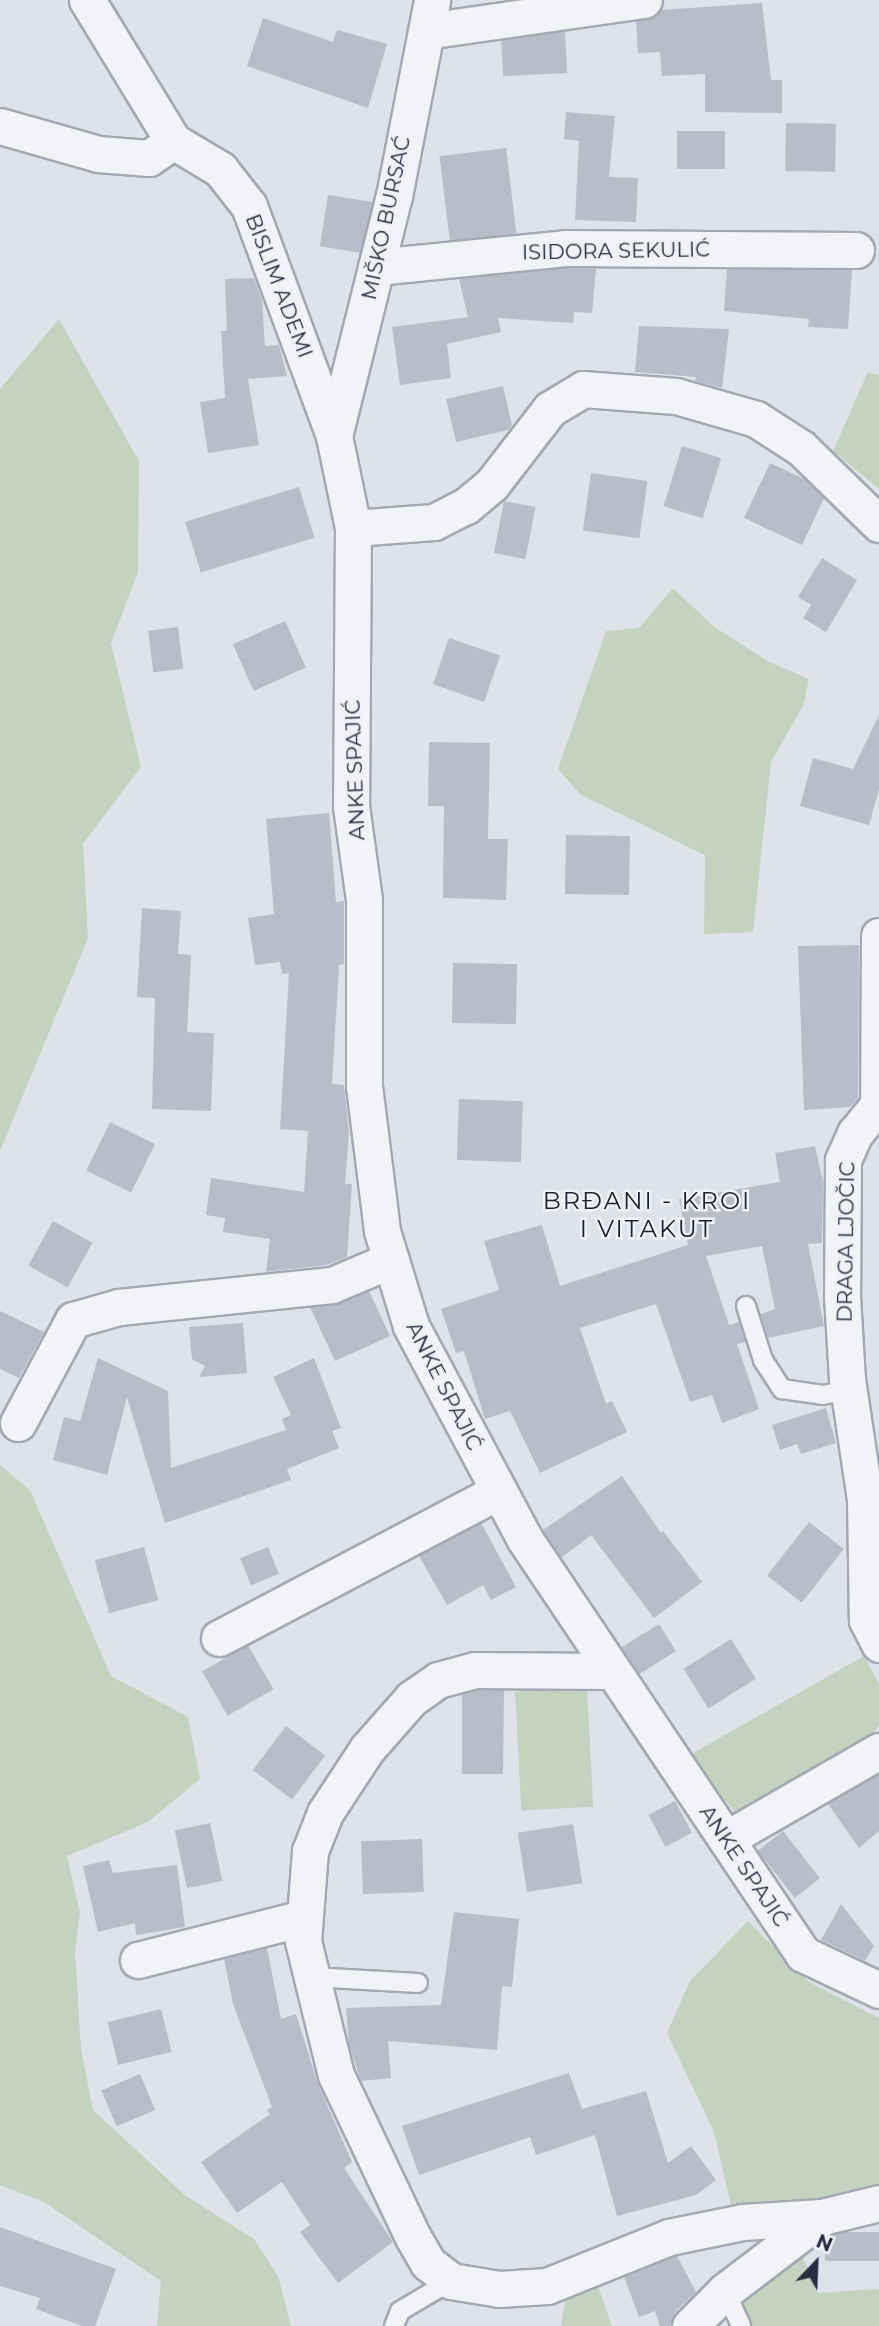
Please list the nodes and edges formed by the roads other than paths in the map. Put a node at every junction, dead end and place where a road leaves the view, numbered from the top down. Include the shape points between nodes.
1 (87, 0) edge
2 (643, 0) edge
3 (429, 16) edge
4 (0, 126) edge
5 (173, 141) junction
6 (856, 250) dead end
7 (376, 267) junction
8 (334, 436) junction
9 (879, 524) edge
10 (353, 528) junction
11 (879, 936) edge
12 (391, 1260) junction
13 (746, 1306) dead end
14 (848, 1390) junction
15 (18, 1423) dead end
16 (499, 1491) junction
17 (219, 1637) dead end
18 (879, 1644) edge
19 (611, 1671) junction
20 (879, 1751) edge
21 (726, 1839) junction
22 (303, 1918) junction
23 (138, 1960) dead end
24 (312, 1977) junction
25 (418, 1983) dead end
26 (879, 1990) edge
27 (879, 2203) edge
28 (822, 2217) junction
29 (451, 2281) junction
30 (725, 2291) junction
31 (394, 2326) edge
32 (690, 2326) edge
33 (741, 2326) edge

1 - 5 street
2 - 3 street
3 - 7 street, MIŠKO BURSAĆ
4 - 5 street via 99,154 149,158
5 - 8 street, BISLIM ADEMI via 220,169 249,206
6 - 7 street, ISIDORA SEKULIĆ via 565,248
7 - 8 street, MIŠKO BURSAĆ
8 - 10 street, ANKE SPAJIĆ
9 - 10 street via 801,448 756,419 676,396 583,389 550,409 492,484 466,506 434,522
10 - 12 street, ANKE SPAJIĆ via 351,806 364,901 364,1086 382,1231
11 - 14 street, DRAGA LJOČIC via 878,1105 855,1133 843,1160
12 - 15 street via 332,1285 118,1307 73,1320
12 - 16 street, ANKE SPAJIĆ via 411,1326
13 - 14 lane via 763,1360 782,1389 823,1395
14 - 18 street, DRAGA LJOČIC via 865,1499 867,1620
16 - 17 street
16 - 19 street, ANKE SPAJIĆ via 524,1538
19 - 21 street, ANKE SPAJIĆ
19 - 22 street via 475,1670 438,1680 412,1698 367,1749 325,1814 310,1851
20 - 21 street
21 - 26 street, ANKE SPAJIĆ via 803,1954
22 - 23 street
22 - 24 street
24 - 25 lane
24 - 29 street via 336,2075 413,2237 428,2263
27 - 28 street
28 - 29 street via 743,2221 669,2237 547,2286 499,2289
28 - 30 street
29 - 31 lane via 400,2311
30 - 32 street
30 - 33 lane

